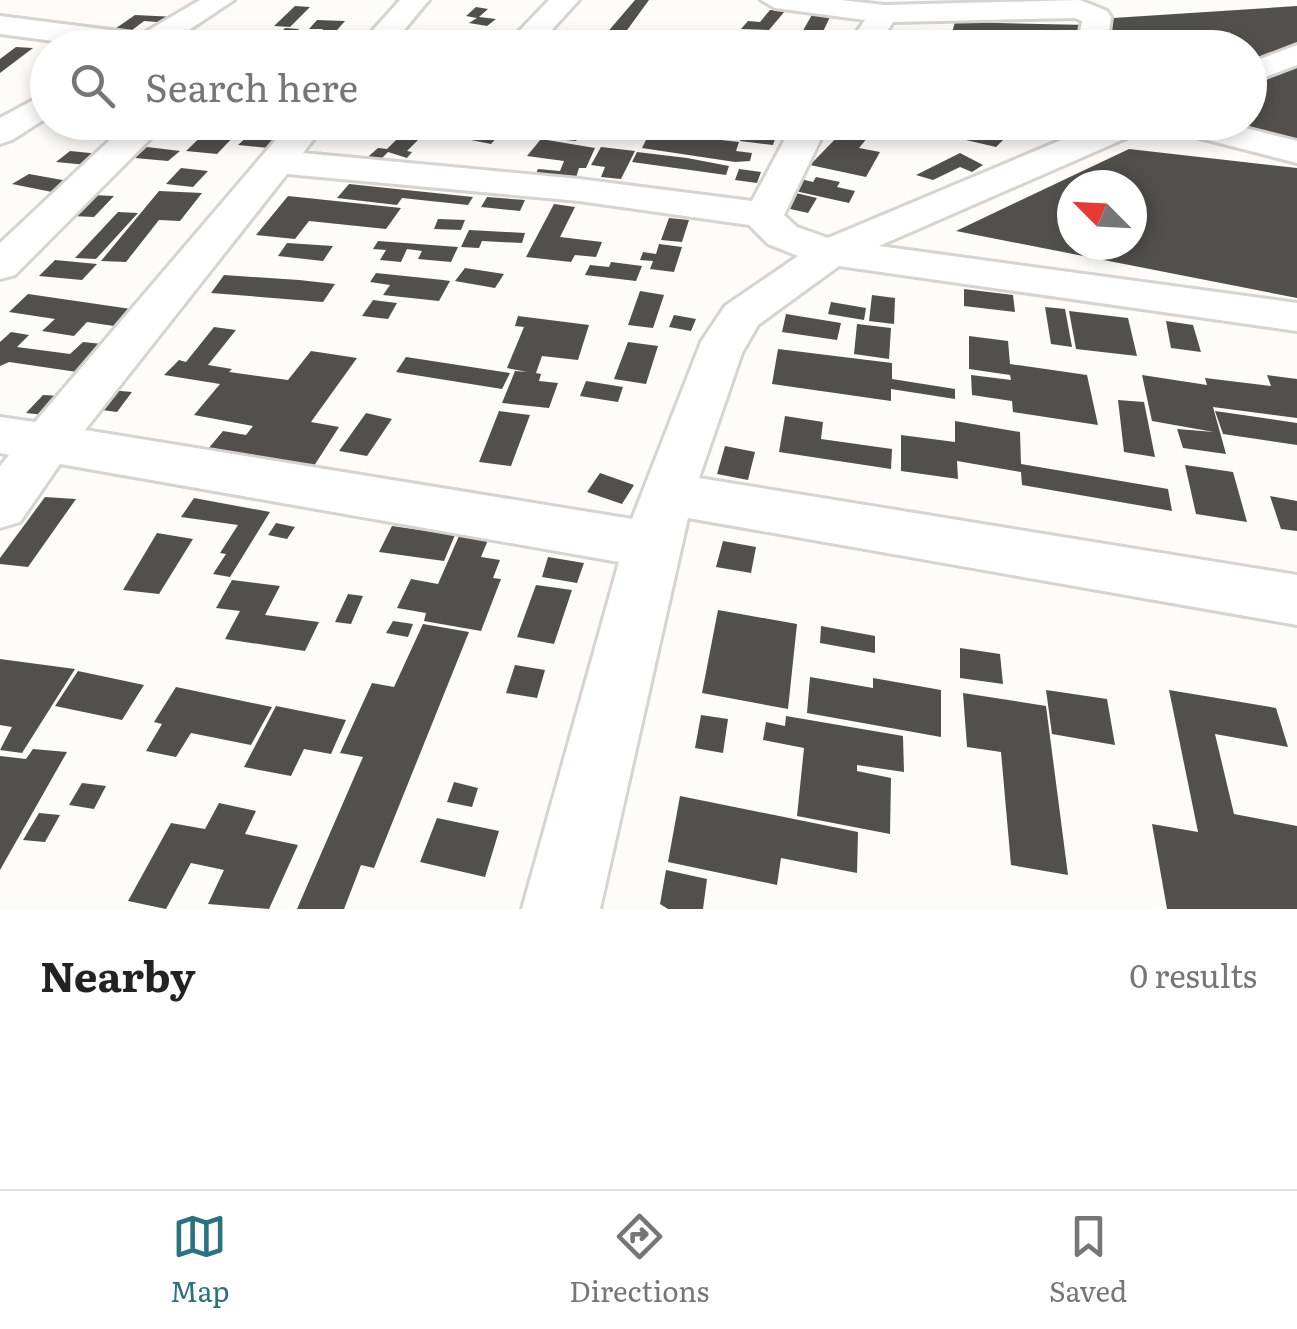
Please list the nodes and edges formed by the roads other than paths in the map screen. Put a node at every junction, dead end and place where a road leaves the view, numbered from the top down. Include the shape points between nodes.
1 (33, 0) edge
2 (220, 0) edge
3 (415, 0) edge
4 (565, 0) edge
5 (774, 0) edge
6 (884, 14) junction
7 (0, 25) edge
8 (36, 30) edge
9 (169, 30) edge
10 (388, 30) edge
11 (536, 30) edge
12 (873, 30) edge
13 (1095, 30) edge
14 (1297, 54) edge
15 (1267, 67) edge
16 (30, 114) edge
17 (0, 134) edge
18 (131, 140) edge
19 (296, 140) edge
20 (803, 140) edge
21 (1066, 140) edge
22 (1249, 140) edge
23 (1297, 152) edge
24 (279, 162) junction
25 (764, 216) junction
26 (831, 252) junction
27 (0, 266) edge
28 (1297, 316) edge
29 (24, 438) edge
30 (0, 506) edge
31 (660, 519) junction
32 (1297, 600) edge
33 (561, 909) edge

1 - 7 street
2 - 9 street
3 - 10 street
4 - 11 street
5 - 6 street
6 - 12 street
6 - 13 street via 1080,8 1097,17
7 - 8 street
14 - 15 street
16 - 17 street
18 - 27 street
19 - 24 street
20 - 25 street
21 - 26 street
22 - 23 street
24 - 25 street via 562,188
24 - 29 street
25 - 26 street via 773,230
26 - 28 street
26 - 31 street via 740,316 718,353
29 - 30 street
29 - 31 street
31 - 32 street
31 - 33 street

